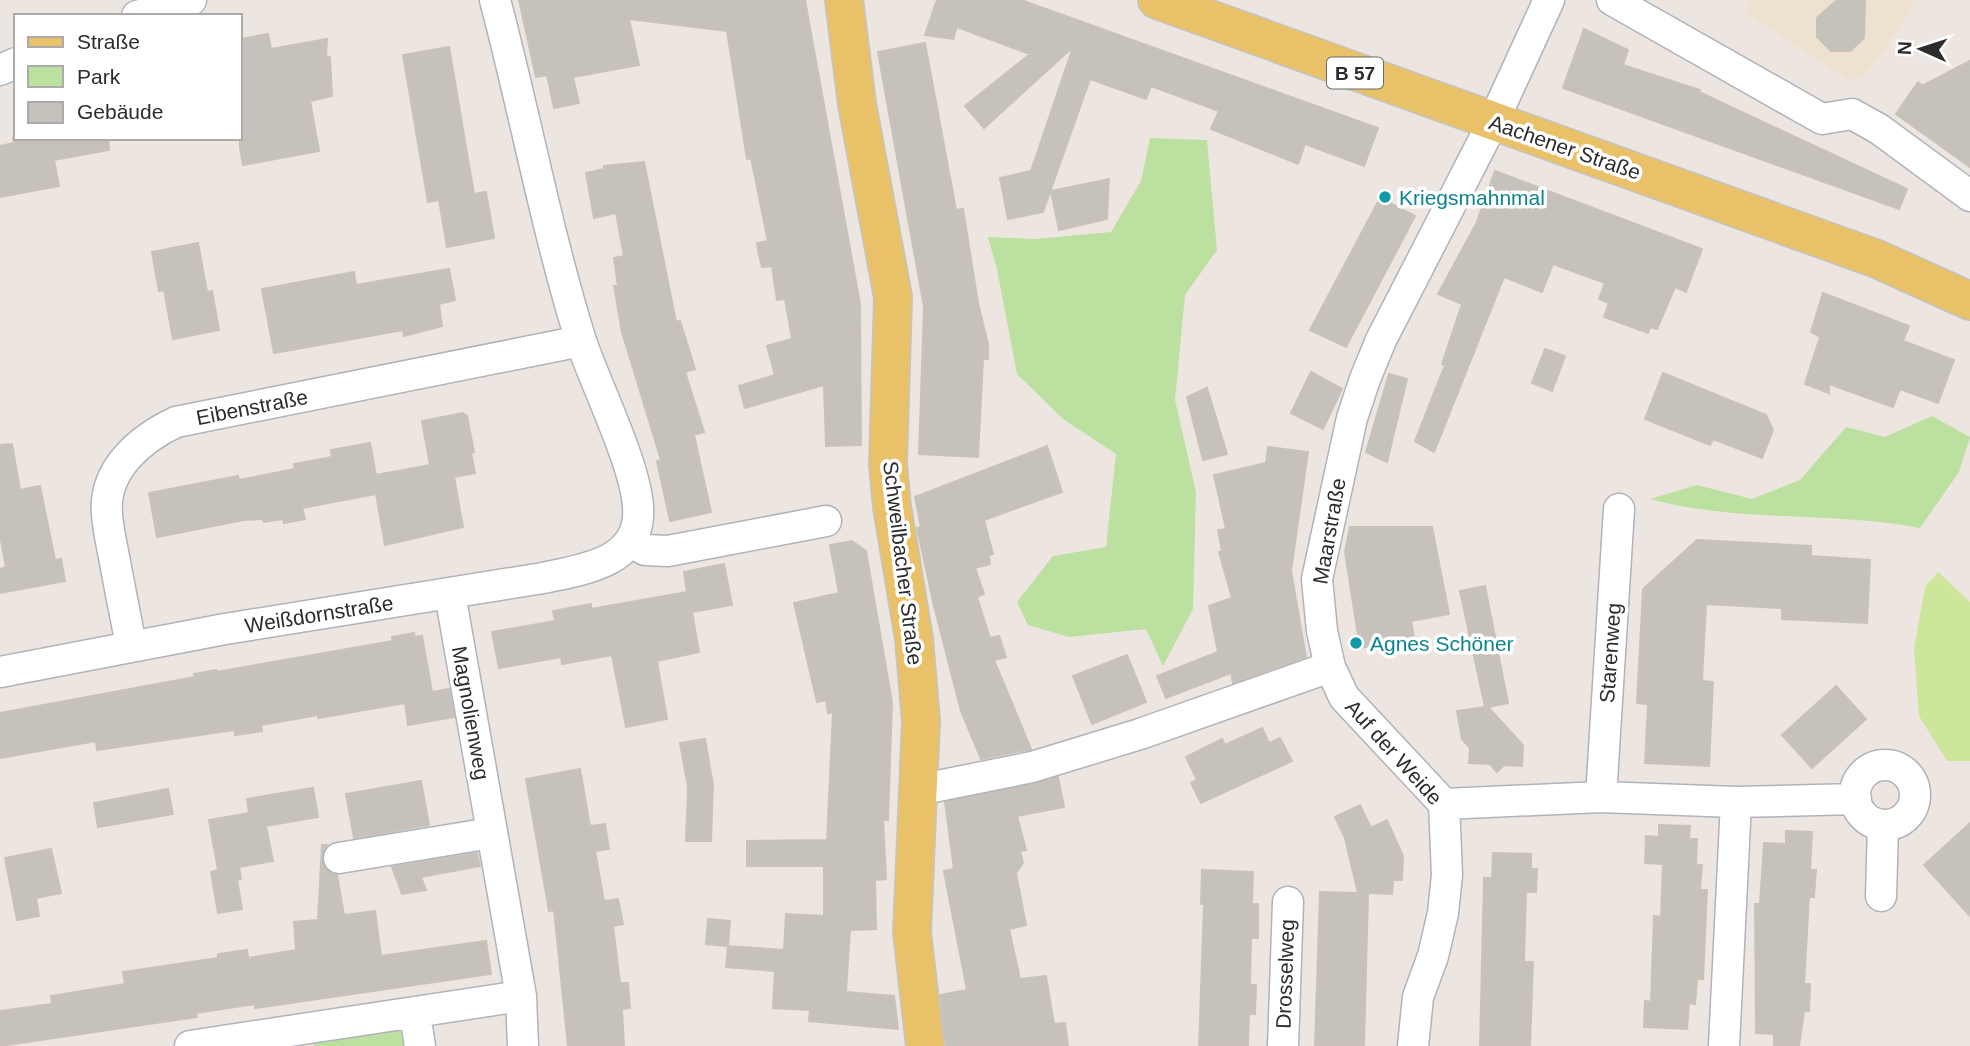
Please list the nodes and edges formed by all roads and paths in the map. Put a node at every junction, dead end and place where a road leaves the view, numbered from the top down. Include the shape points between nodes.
1 (191, 0) edge
2 (495, 0) edge
3 (844, 0) edge
4 (1157, 0) edge
5 (1549, 0) edge
6 (1612, 0) edge
7 (144, 14) edge
8 (1493, 122) junction
9 (1970, 197) edge
10 (1970, 302) edge
11 (581, 341) junction
12 (1619, 509) dead end
13 (826, 521) dead end
14 (630, 541) junction
15 (450, 594) junction
16 (131, 646) junction
17 (1330, 667) junction
18 (0, 672) edge
19 (919, 790) junction
20 (1601, 797) junction
21 (1856, 799) junction
22 (1736, 802) junction
23 (1444, 804) junction
24 (1883, 825) junction
25 (491, 833) junction
26 (338, 858) dead end
27 (1881, 896) dead end
28 (1288, 902) dead end
29 (521, 996) junction
30 (415, 1014) junction
31 (207, 1045) edge
32 (420, 1046) edge
33 (523, 1046) edge
34 (925, 1046) edge
35 (1283, 1046) edge
36 (1413, 1046) edge
37 (1724, 1046) edge

1 - 7 street
2 - 11 street
3 - 19 main road, Schweilbacher Straße via 857,104 893,296 888,464 914,639 921,721
4 - 8 main road, Aachener Straße / B 57
5 - 8 street, Maarstraße
6 - 9 street via 1822,119 1852,114
8 - 10 main road, Aachener Straße / B 57 via 1877,259
8 - 17 street, Maarstraße via 1381,340 1352,418 1317,579
11 - 14 street via 635,487 639,518
11 - 16 street, Eibenstraße via 176,422 148,435 124,458 110,486 106,512
12 - 20 street, Starenweg
13 - 14 street via 668,551 645,550
14 - 15 street, Weißdornstraße via 616,556 593,568
15 - 16 street, Weißdornstraße
15 - 25 street, Magnolienweg
16 - 18 street, Weißdornstraße
17 - 19 street via 1032,767
17 - 23 street, Auf der Weide via 1344,697
19 - 34 main road, Schweilbacher Straße via 912,932
20 - 22 street
20 - 23 street
21 - 22 street
21 - 24 street via 1865,817
21 - 24 street via 1859,780 1866,772 1884,765 1903,771 1913,783 1914,803 1902,819
22 - 37 street
23 - 36 street, Auf der Weide via 1447,875 1443,913 1418,997
24 - 27 street
25 - 26 street
25 - 29 street, Magnolienweg
28 - 35 street, Drosselweg
29 - 30 street
29 - 33 street, Magnolienweg
30 - 31 street
30 - 32 street

